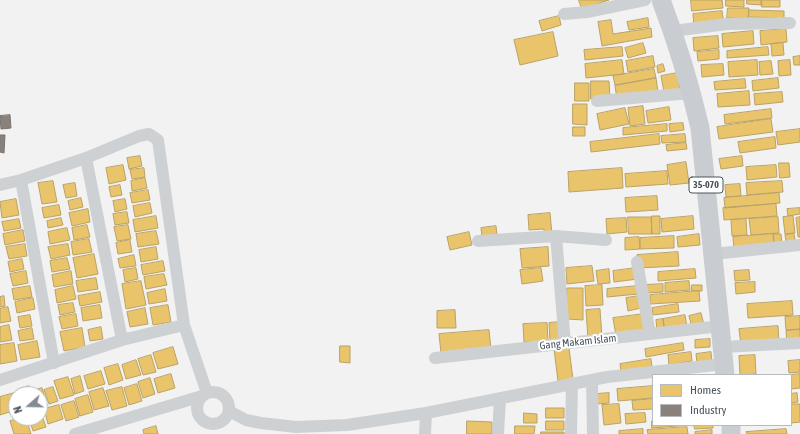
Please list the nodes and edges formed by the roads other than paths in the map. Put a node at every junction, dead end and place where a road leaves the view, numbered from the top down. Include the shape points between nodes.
1 (645, 0) edge
2 (662, 0) edge
3 (564, 14) dead end
4 (790, 23) dead end
5 (673, 31) junction
6 (692, 93) junction
7 (597, 101) dead end
8 (86, 158) junction
9 (21, 180) junction
10 (0, 185) edge
11 (556, 236) junction
12 (606, 240) dead end
13 (478, 241) dead end
14 (800, 245) edge
15 (713, 254) junction
16 (637, 262) dead end
17 (184, 325) junction
18 (721, 326) junction
19 (650, 334) junction
20 (122, 340) junction
21 (800, 343) edge
22 (565, 344) junction
23 (435, 358) dead end
24 (724, 362) edge
25 (54, 363) junction
26 (0, 380) edge
27 (592, 380) junction
28 (572, 384) junction
29 (205, 394) junction
30 (500, 399) junction
31 (229, 411) junction
32 (426, 413) junction
33 (208, 429) edge
34 (75, 434) edge
35 (425, 434) edge
36 (498, 434) edge
37 (571, 434) edge
38 (593, 434) edge

1 - 3 street
2 - 5 main road, 35-070
4 - 5 street via 727,24
5 - 6 main road, 35-070
6 - 7 street
6 - 15 main road, 35-070 via 700,128
8 - 9 street
8 - 17 street via 138,136 149,134 158,140
8 - 20 street
9 - 10 street
9 - 25 street
11 - 12 street
11 - 13 street
11 - 22 street
14 - 15 street
15 - 18 main road, 35-070
16 - 19 street
17 - 20 street
17 - 29 street
18 - 19 street, Gang Makam Islam
18 - 24 main road, 35-070
19 - 22 street, Gang Makam Islam
20 - 25 street
21 - 24 street
22 - 23 street, Gang Makam Islam
24 - 27 street
25 - 26 street
27 - 28 street
27 - 38 street
28 - 30 street
28 - 37 street
29 - 31 street via 214,392 225,397
29 - 33 street via 196,408
29 - 34 street
30 - 32 street
30 - 36 street
31 - 32 street via 246,420 296,427 347,425
31 - 33 street via 222,422
32 - 35 street

